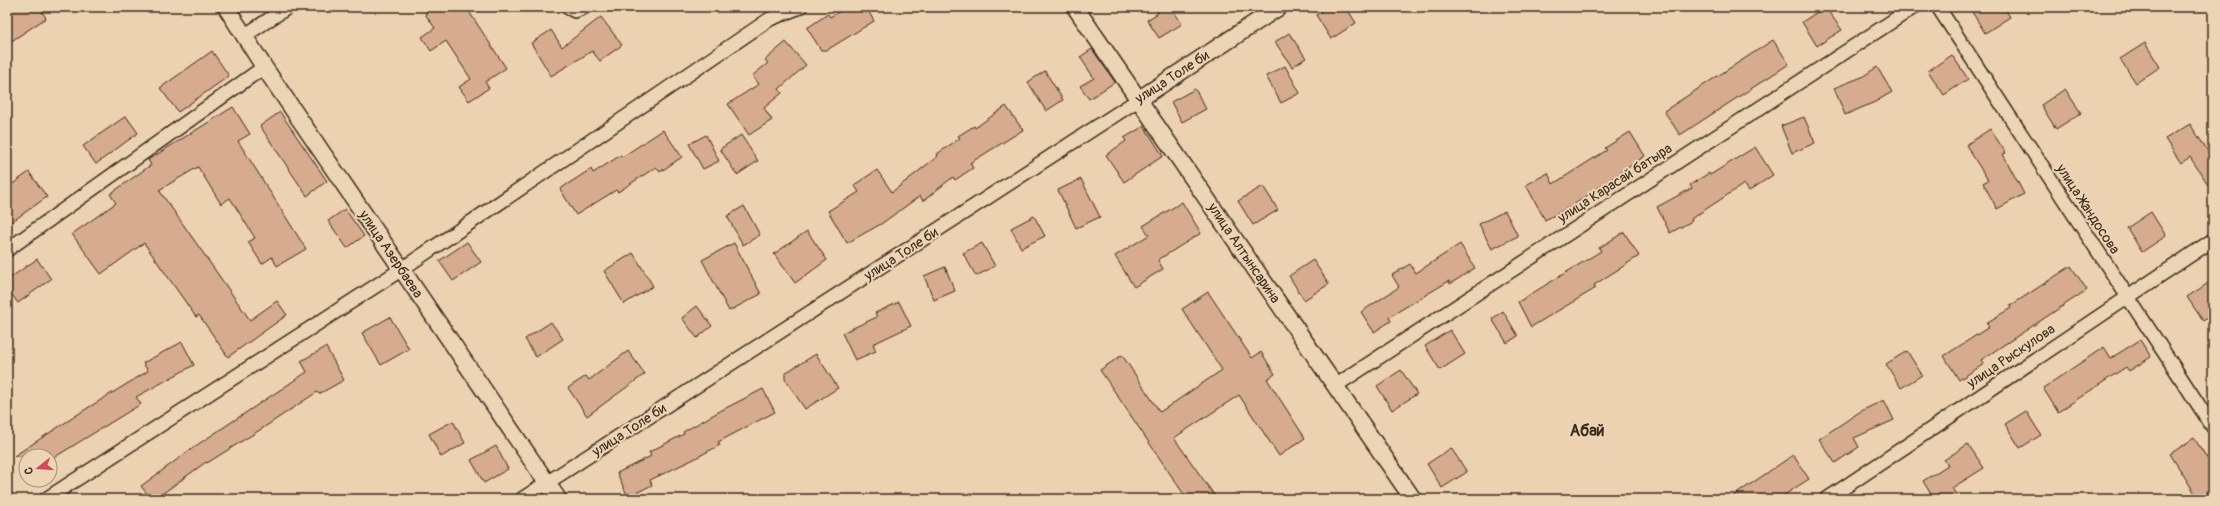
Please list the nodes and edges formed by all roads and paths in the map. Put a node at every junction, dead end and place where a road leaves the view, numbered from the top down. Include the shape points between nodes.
1 (226, 7) edge
2 (288, 7) edge
3 (567, 7) edge
4 (585, 7) edge
5 (800, 7) edge
6 (1074, 7) edge
7 (1278, 7) edge
8 (1914, 7) edge
9 (1938, 7) edge
10 (244, 36) junction
11 (264, 68) junction
12 (1138, 100) junction
13 (2213, 240) edge
14 (7, 250) edge
15 (402, 269) junction
16 (2127, 298) junction
17 (1335, 386) junction
18 (2213, 427) edge
19 (546, 483) junction
20 (46, 499) edge
21 (522, 499) edge
22 (558, 499) edge
23 (1413, 499) edge
24 (1827, 499) edge

1 - 10 street, улица Азербаева
2 - 10 street
3 - 4 street via 575,11
5 - 15 street via 770,19
6 - 12 street, улица Алтынсарина
7 - 12 street, улица Толе би
8 - 17 street, улица Карасай батыра
9 - 16 street, улица Жандосова
10 - 11 street, улица Азербаева
11 - 14 street
11 - 15 street, улица Азербаева
12 - 17 street, улица Алтынсарина
12 - 19 street, улица Толе би
13 - 16 street, улица Рыскулова
15 - 19 street, улица Азербаева
15 - 20 street
16 - 18 street, улица Жандосова
16 - 24 street, улица Рыскулова
17 - 23 street, улица Алтынсарина
19 - 21 street, улица Толе би
19 - 22 street, улица Азербаева

